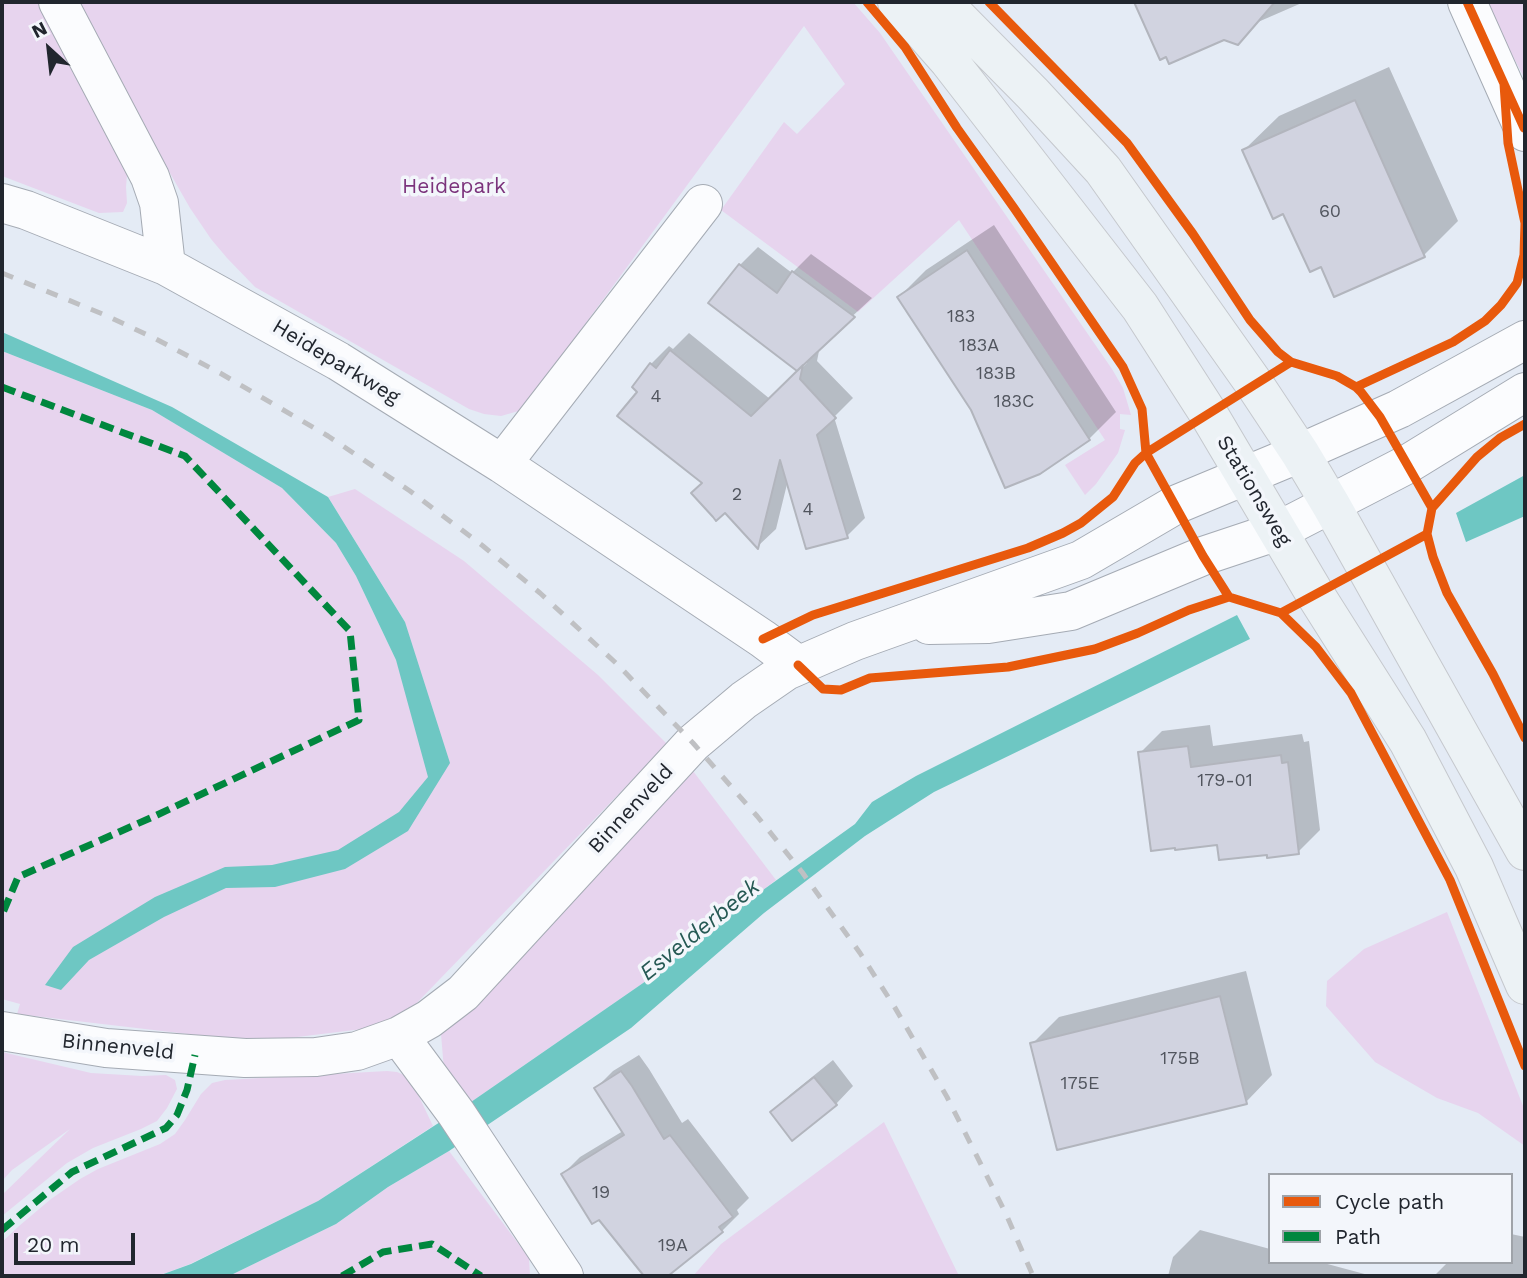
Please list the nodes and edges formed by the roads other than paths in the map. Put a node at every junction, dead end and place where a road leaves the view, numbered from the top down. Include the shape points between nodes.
1 (58, 2) edge
2 (897, 2) edge
3 (942, 2) edge
4 (1467, 2) edge
5 (1525, 130) edge
6 (2, 203) edge
7 (702, 204) dead end
8 (166, 266) junction
9 (1525, 340) edge
10 (1525, 392) edge
11 (1300, 453) junction
12 (502, 464) junction
13 (1246, 476) junction
14 (1331, 505) junction
15 (1278, 531) junction
16 (895, 626) junction
17 (798, 665) junction
18 (1525, 851) edge
19 (1525, 985) edge
20 (2, 1031) edge
21 (399, 1036) junction
22 (564, 1276) edge

1 - 8 street via 150,177 159,203
2 - 13 main road, Stationsweg via 949,61 1140,307
3 - 11 main road via 1103,170
4 - 5 street
6 - 8 street, Heideparkweg
7 - 12 street
8 - 12 street, Heideparkweg via 338,361
9 - 11 street, Binnenveld via 1399,409
10 - 14 street, Binnenveld
11 - 13 street, Binnenveld
11 - 14 main road
12 - 17 street, Heideparkweg
13 - 15 main road, Stationsweg
13 - 16 street, Binnenveld via 1175,505 1081,560
14 - 15 street, Binnenveld
14 - 18 main road
15 - 16 street, Binnenveld via 1203,556 1071,611 988,624
15 - 19 main road, Stationsweg via 1408,741 1474,867
16 - 17 street, Binnenveld
17 - 21 street, Binnenveld via 744,700 693,743 463,993
20 - 21 street, Binnenveld via 106,1048 245,1058 316,1057 357,1051
21 - 22 street

